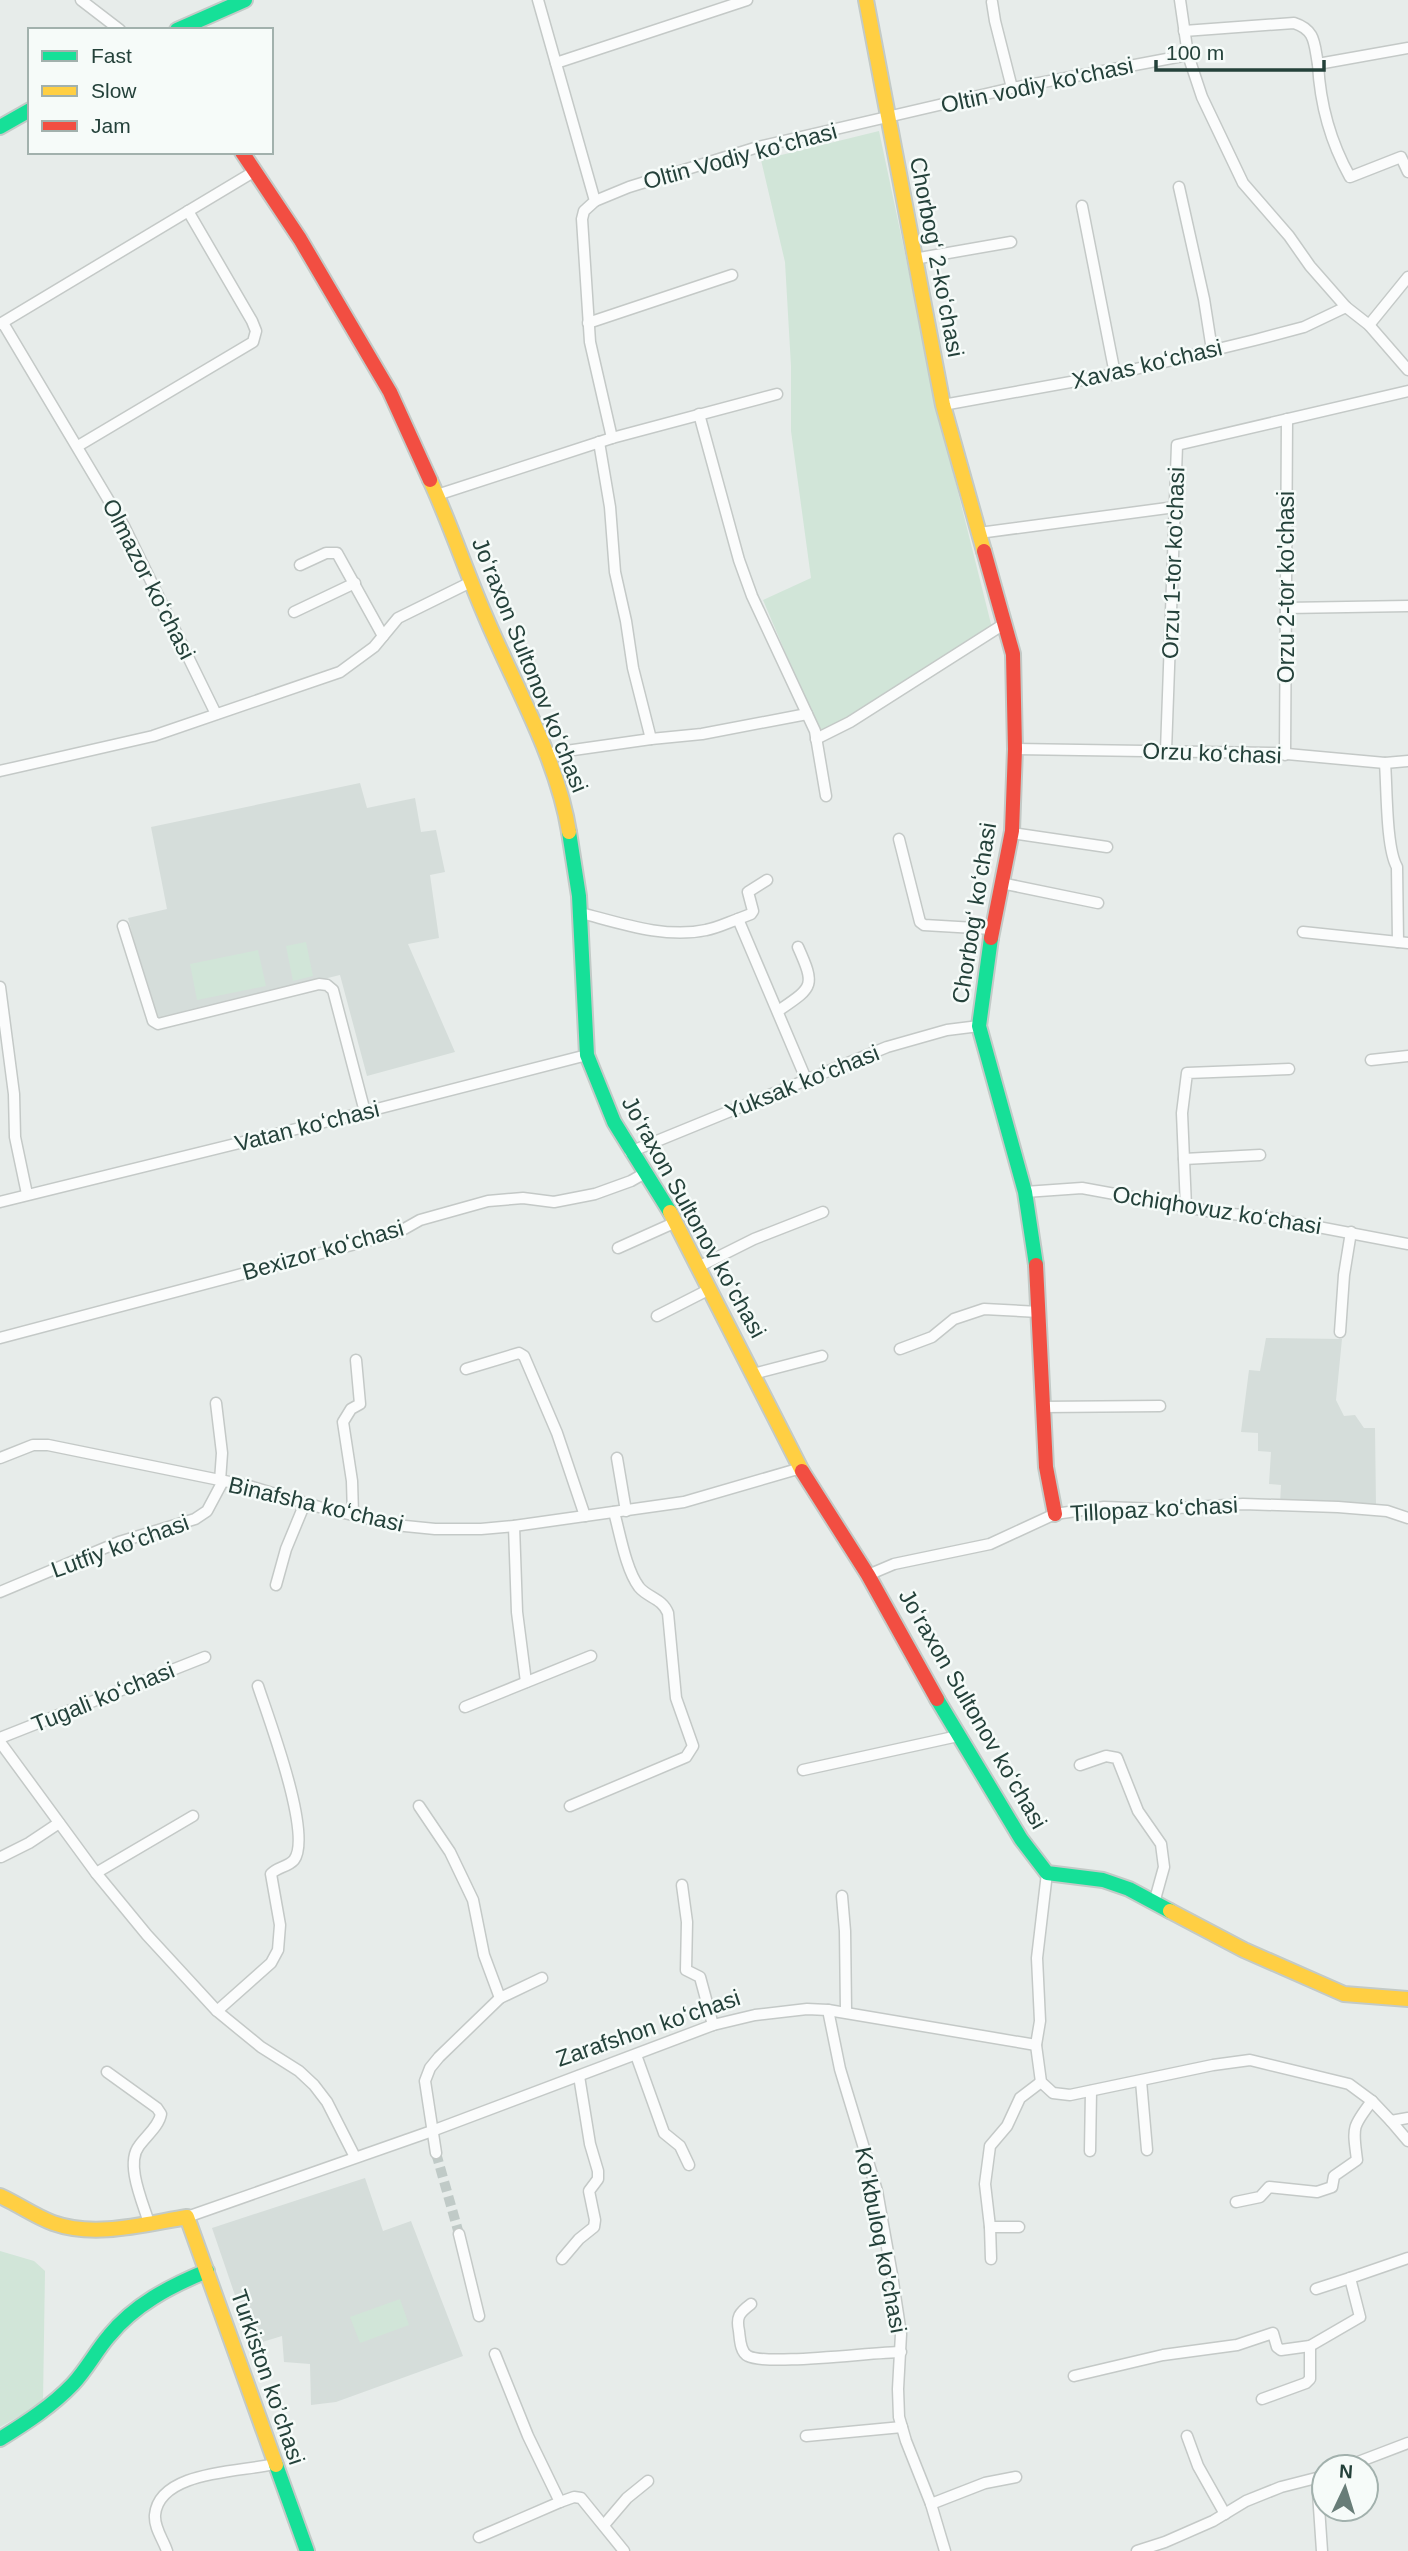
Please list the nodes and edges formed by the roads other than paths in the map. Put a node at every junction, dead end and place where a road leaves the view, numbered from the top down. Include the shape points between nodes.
1 (81, 0) edge
2 (244, 0) edge
3 (538, 0) edge
4 (747, 0) edge
5 (866, 0) edge
6 (1180, 0) edge
7 (992, 2) dead end
8 (117, 28) edge
9 (181, 28) edge
10 (1184, 32) junction
11 (1408, 48) edge
12 (1188, 55) junction
13 (556, 63) junction
14 (1318, 64) junction
15 (1012, 88) junction
16 (28, 111) edge
17 (887, 117) junction
18 (0, 127) edge
19 (243, 154) edge
20 (255, 171) junction
21 (1408, 172) edge
22 (1179, 187) dead end
23 (595, 201) junction
24 (1082, 206) dead end
25 (188, 211) junction
26 (1011, 242) dead end
27 (914, 259) junction
28 (732, 275) dead end
29 (1408, 277) edge
30 (1346, 307) junction
31 (2, 323) edge
32 (588, 323) junction
33 (1369, 325) junction
34 (1212, 350) junction
35 (1408, 370) edge
36 (1115, 374) junction
37 (1408, 391) edge
38 (778, 394) dead end
39 (943, 405) junction
40 (699, 414) junction
41 (1287, 419) junction
42 (612, 438) junction
43 (599, 442) junction
44 (78, 446) junction
45 (438, 495) junction
46 (1175, 507) junction
47 (979, 533) junction
48 (300, 565) dead end
49 (471, 582) junction
50 (355, 583) junction
51 (1408, 606) edge
52 (1286, 608) junction
53 (295, 612) dead end
54 (1004, 624) junction
55 (383, 636) junction
56 (216, 714) junction
57 (807, 715) junction
58 (651, 738) junction
59 (816, 739) junction
60 (1015, 749) junction
61 (1166, 751) junction
62 (545, 754) junction
63 (1285, 755) junction
64 (1408, 761) edge
65 (1385, 763) junction
66 (0, 771) edge
67 (825, 796) dead end
68 (1012, 832) junction
69 (900, 839) dead end
70 (1107, 847) dead end
71 (767, 880) dead end
72 (1001, 883) junction
73 (1098, 903) dead end
74 (581, 913) junction
75 (738, 919) junction
76 (123, 926) dead end
77 (992, 929) junction
78 (1303, 932) dead end
79 (1403, 943) edge
80 (798, 947) dead end
81 (0, 987) edge
82 (778, 1012) junction
83 (979, 1026) junction
84 (587, 1055) junction
85 (1408, 1056) edge
86 (1371, 1060) dead end
87 (1289, 1069) dead end
88 (807, 1079) junction
89 (365, 1112) junction
90 (630, 1152) junction
91 (1261, 1155) dead end
92 (1184, 1159) junction
93 (645, 1173) junction
94 (1025, 1192) junction
95 (27, 1194) junction
96 (0, 1202) edge
97 (1186, 1207) junction
98 (823, 1212) dead end
99 (676, 1222) junction
100 (1351, 1232) junction
101 (1408, 1244) edge
102 (618, 1248) dead end
103 (700, 1266) junction
104 (710, 1289) junction
105 (1039, 1312) junction
106 (657, 1316) dead end
107 (1340, 1332) dead end
108 (0, 1338) edge
109 (900, 1349) dead end
110 (822, 1356) dead end
111 (356, 1360) dead end
112 (466, 1369) dead end
113 (753, 1374) junction
114 (216, 1404) dead end
115 (1160, 1406) dead end
116 (1042, 1408) junction
117 (0, 1458) edge
118 (617, 1458) dead end
119 (801, 1468) junction
120 (222, 1481) junction
121 (305, 1503) junction
122 (626, 1511) junction
123 (614, 1512) junction
124 (1055, 1514) junction
125 (353, 1515) junction
126 (585, 1516) junction
127 (1408, 1518) edge
128 (514, 1526) junction
129 (868, 1575) junction
130 (276, 1585) dead end
131 (0, 1592) edge
132 (591, 1656) dead end
133 (205, 1657) dead end
134 (526, 1682) junction
135 (258, 1686) dead end
136 (465, 1707) dead end
137 (958, 1736) junction
138 (0, 1740) edge
139 (1080, 1765) dead end
140 (803, 1770) dead end
141 (570, 1805) dead end
142 (419, 1806) dead end
143 (192, 1816) dead end
144 (59, 1823) junction
145 (1, 1857) edge
146 (1047, 1872) junction
147 (96, 1873) junction
148 (682, 1885) dead end
149 (842, 1896) dead end
150 (1154, 1903) junction
151 (542, 1978) dead end
152 (500, 1998) junction
153 (1408, 1999) edge
154 (828, 2010) junction
155 (217, 2011) junction
156 (846, 2011) junction
157 (713, 2025) junction
158 (1036, 2045) junction
159 (636, 2055) junction
160 (107, 2072) dead end
161 (579, 2076) junction
162 (1141, 2081) junction
163 (1041, 2082) junction
164 (1091, 2091) junction
165 (1372, 2101) junction
166 (1408, 2118) edge
167 (1391, 2121) junction
168 (432, 2131) junction
169 (1408, 2141) edge
170 (1147, 2150) dead end
171 (1090, 2151) dead end
172 (436, 2153) tunnel mouth
173 (355, 2157) junction
174 (689, 2165) dead end
175 (0, 2196) edge
176 (1236, 2202) dead end
177 (187, 2217) junction
178 (149, 2223) junction
179 (990, 2227) junction
180 (1019, 2227) dead end
181 (459, 2234) tunnel mouth
182 (1408, 2258) edge
183 (562, 2259) dead end
184 (991, 2259) dead end
185 (206, 2271) junction
186 (1350, 2278) junction
187 (1316, 2289) dead end
188 (751, 2304) dead end
189 (479, 2316) dead end
190 (1310, 2346) junction
191 (901, 2352) junction
192 (495, 2354) dead end
193 (1074, 2376) dead end
194 (1262, 2399) dead end
195 (902, 2427) junction
196 (806, 2436) dead end
197 (1187, 2436) dead end
198 (0, 2439) edge
199 (1408, 2443) edge
200 (1380, 2454) edge
201 (274, 2464) junction
202 (1016, 2477) dead end
203 (1310, 2480) edge
204 (648, 2481) dead end
205 (561, 2502) junction
206 (931, 2504) junction
207 (1225, 2514) junction
208 (1322, 2523) edge
209 (604, 2525) junction
210 (479, 2537) dead end
211 (167, 2551) edge
212 (307, 2551) edge
213 (624, 2551) edge
214 (945, 2551) edge
215 (1137, 2551) edge
216 (1322, 2551) edge

1 - 8 street
2 - 9 street
3 - 13 street
4 - 13 street
5 - 17 street
6 - 10 street
7 - 15 street
10 - 12 street
10 - 14 street via 1294,23 1311,33
11 - 14 street
12 - 15 street, Oltin vodiy ko'chasi
12 - 30 street via 1202,97 1243,183
13 - 23 street
14 - 21 street via 1320,96 1350,177 1401,157
15 - 17 street, Oltin vodiy ko'chasi
16 - 18 street
17 - 23 street, Oltin Vodiy koʻchasi via 758,148
17 - 27 street, Chorbogʻ 2-koʻchasi
19 - 20 street, Joʻraxon Sultonov koʻchasi
20 - 25 street, Olmazor koʻchasi
20 - 45 street, Joʻraxon Sultonov koʻchasi via 390,392
22 - 34 street
23 - 32 street via 582,219
24 - 36 street
25 - 31 street, Olmazor koʻchasi
25 - 44 street via 252,321 256,331 253,342
26 - 27 street
27 - 39 street, Chorbogʻ 2-koʻchasi
28 - 32 street
29 - 33 street
30 - 33 street
30 - 34 street, Xavas koʻchasi via 1304,327
31 - 44 street, Olmazor koʻchasi
32 - 42 street
33 - 35 street
34 - 36 street, Xavas koʻchasi
36 - 39 street, Xavas koʻchasi
37 - 41 street, Orzu 1-tor ko'chasi
38 - 40 street
39 - 47 street, Chorbogʻ koʻchasi
40 - 42 street
40 - 57 street via 739,560
41 - 46 street, Orzu 1-tor ko'chasi via 1177,445
41 - 52 street, Orzu 2-tor ko'chasi
42 - 43 street
43 - 45 street
43 - 58 street via 615,572
44 - 56 street, Olmazor koʻchasi via 124,526
45 - 49 street, Joʻraxon Sultonov koʻchasi
46 - 47 street
46 - 61 street, Orzu 1-tor ko'chasi
47 - 54 street, Chorbogʻ koʻchasi
48 - 50 street via 335,552
49 - 55 street via 398,618
49 - 62 street, Joʻraxon Sultonov koʻchasi
50 - 53 street
50 - 55 street
51 - 52 street
52 - 63 street, Orzu 2-tor ko'chasi
54 - 59 street
54 - 60 street, Chorbogʻ koʻchasi via 1013,654
55 - 56 street via 340,671
56 - 66 street via 153,736
57 - 58 street
57 - 59 street
58 - 62 street
59 - 67 street
60 - 61 street, Orzu koʻchasi
60 - 68 street, Chorbogʻ koʻchasi
61 - 63 street, Orzu koʻchasi
62 - 74 street, Joʻraxon Sultonov koʻchasi via 566,815
63 - 65 street, Orzu koʻchasi
64 - 65 street, Orzu koʻchasi
65 - 79 street
68 - 70 street
68 - 72 street, Chorbogʻ koʻchasi
69 - 77 street via 920,922
71 - 75 street via 748,892 753,911
72 - 73 street
72 - 77 street, Chorbogʻ koʻchasi
74 - 75 street via 670,931 705,931
74 - 84 street, Joʻraxon Sultonov koʻchasi
75 - 82 street
76 - 89 street via 153,1021 158,1024 327,985 333,990
77 - 83 street, Chorbogʻ koʻchasi
78 - 79 street
80 - 82 street via 810,975 809,985
81 - 95 street via 15,1138
82 - 88 street
83 - 88 street, Yuksak koʻchasi via 947,1030 887,1048
83 - 94 street, Chorbogʻ koʻchasi
84 - 89 street, Vatan koʻchasi
84 - 90 street, Joʻraxon Sultonov koʻchasi
85 - 86 street
87 - 92 street via 1187,1073 1182,1113
88 - 90 street, Yuksak koʻchasi
89 - 95 street, Vatan koʻchasi
90 - 93 street, Joʻraxon Sultonov koʻchasi
91 - 92 street
92 - 97 street
93 - 99 street, Joʻraxon Sultonov koʻchasi
93 - 108 street, Bexizor koʻchasi via 595,1194 554,1202 505,1198 471,1205 420,1220 397,1233
94 - 97 street, Ochiqhovuz koʻchasi via 1082,1188
94 - 105 street, Chorbogʻ koʻchasi
95 - 96 street, Vatan koʻchasi
97 - 100 street, Ochiqhovuz koʻchasi
98 - 103 street via 754,1238
99 - 102 street
99 - 103 street, Joʻraxon Sultonov koʻchasi
100 - 101 street, Ochiqhovuz koʻchasi
100 - 107 street
103 - 104 street, Joʻraxon Sultonov koʻchasi
104 - 106 street
104 - 113 street, Joʻraxon Sultonov koʻchasi
105 - 109 street via 984,1309 954,1319 932,1337
105 - 116 street, Chorbogʻ koʻchasi
110 - 113 street
111 - 125 street via 360,1404 343,1422
112 - 126 street via 519,1353 524,1356
113 - 119 street, Joʻraxon Sultonov koʻchasi
114 - 120 street
115 - 116 street
116 - 124 street, Chorbogʻ koʻchasi
117 - 120 street, Binafsha koʻchasi via 40,1443
118 - 122 street
119 - 122 street, Binafsha koʻchasi via 684,1502
119 - 129 street, Joʻraxon Sultonov koʻchasi
120 - 121 street, Binafsha koʻchasi
120 - 131 street, Lutfiy koʻchasi via 207,1511 195,1519 119,1542
121 - 125 street, Binafsha koʻchasi
121 - 130 street
122 - 123 street, Binafsha koʻchasi
123 - 126 street, Binafsha koʻchasi
123 - 141 street via 636,1582 668,1613 676,1698 693,1746 686,1758
124 - 127 street, Tillopaz koʻchasi via 1104,1507 1242,1504 1387,1511
124 - 129 street, Tillopaz koʻchasi via 990,1544 894,1564
125 - 128 street, Binafsha koʻchasi via 435,1528
126 - 128 street, Binafsha koʻchasi
128 - 134 street via 517,1612
129 - 137 street, Joʻraxon Sultonov koʻchasi
132 - 134 street
133 - 138 street, Tugali koʻchasi
134 - 136 street
135 - 155 street via 293,1797 298,1821 296,1854 292,1862 271,1874 281,1934 275,1957
137 - 140 street
137 - 146 street, Joʻraxon Sultonov koʻchasi via 1021,1839
138 - 144 street
139 - 150 street via 1106,1756 1117,1758 1138,1811 1161,1844 1164,1867
142 - 152 street via 450,1852 473,1900 484,1955
143 - 147 street
144 - 145 street
144 - 147 street
146 - 150 street via 1102,1880
146 - 158 street via 1037,1958 1040,2021
147 - 155 street
148 - 157 street via 686,1970 700,1978
149 - 156 street
150 - 153 street via 1244,1950 1345,1994
151 - 152 street
152 - 168 street via 426,2075
154 - 156 street, Zarafshon koʻchasi
154 - 157 street, Zarafshon koʻchasi via 755,2015
154 - 191 street, Ko'kbuloq ko'chasi via 840,2069 877,2191
155 - 173 street via 314,2085
156 - 158 street, Zarafshon koʻchasi
157 - 159 street, Zarafshon koʻchasi
158 - 163 street
159 - 161 street, Zarafshon koʻchasi
159 - 174 street via 664,2133 680,2146
160 - 178 street via 161,2114 133,2158
161 - 168 street, Zarafshon koʻchasi
161 - 183 street via 598,2171 589,2191 595,2224
162 - 164 street
162 - 165 street via 1250,2060 1349,2084
162 - 170 street
163 - 164 street via 1053,2093
163 - 179 street via 1020,2098 1007,2126 990,2146 985,2184
164 - 171 street
165 - 167 street
165 - 176 street via 1355,2123 1357,2160 1334,2176 1332,2187 1320,2192 1269,2187 1260,2197
166 - 167 street
167 - 169 street
168 - 172 street
168 - 173 street, Zarafshon koʻchasi
173 - 177 street, Zarafshon koʻchasi
175 - 178 street, Zarafshon koʻchasi via 55,2224 80,2229
177 - 178 street, Zarafshon koʻchasi
177 - 185 street, Turkiston ko’chasi
179 - 180 street
179 - 184 street
181 - 189 street
182 - 186 street
185 - 198 street via 179,2282 125,2319 71,2387
185 - 201 street, Turkiston ko’chasi
186 - 187 street
186 - 190 street via 1360,2317
188 - 191 street via 737,2318 742,2351 748,2356 792,2359
190 - 193 street via 1280,2350 1273,2333 1237,2345
190 - 194 street via 1310,2379
191 - 195 street, Ko'kbuloq ko'chasi via 898,2404
192 - 205 street
195 - 196 street
195 - 206 street, Ko'kbuloq ko'chasi
197 - 207 street
199 - 200 street
201 - 211 street via 204,2475 173,2489 156,2512 156,2525
201 - 212 street, Turkiston ko’chasi
202 - 206 street via 985,2483
203 - 207 street via 1246,2501
204 - 209 street
205 - 209 street via 581,2498
205 - 210 street
206 - 214 street, Ko'kbuloq ko'chasi
207 - 215 street
208 - 216 street
209 - 213 street

